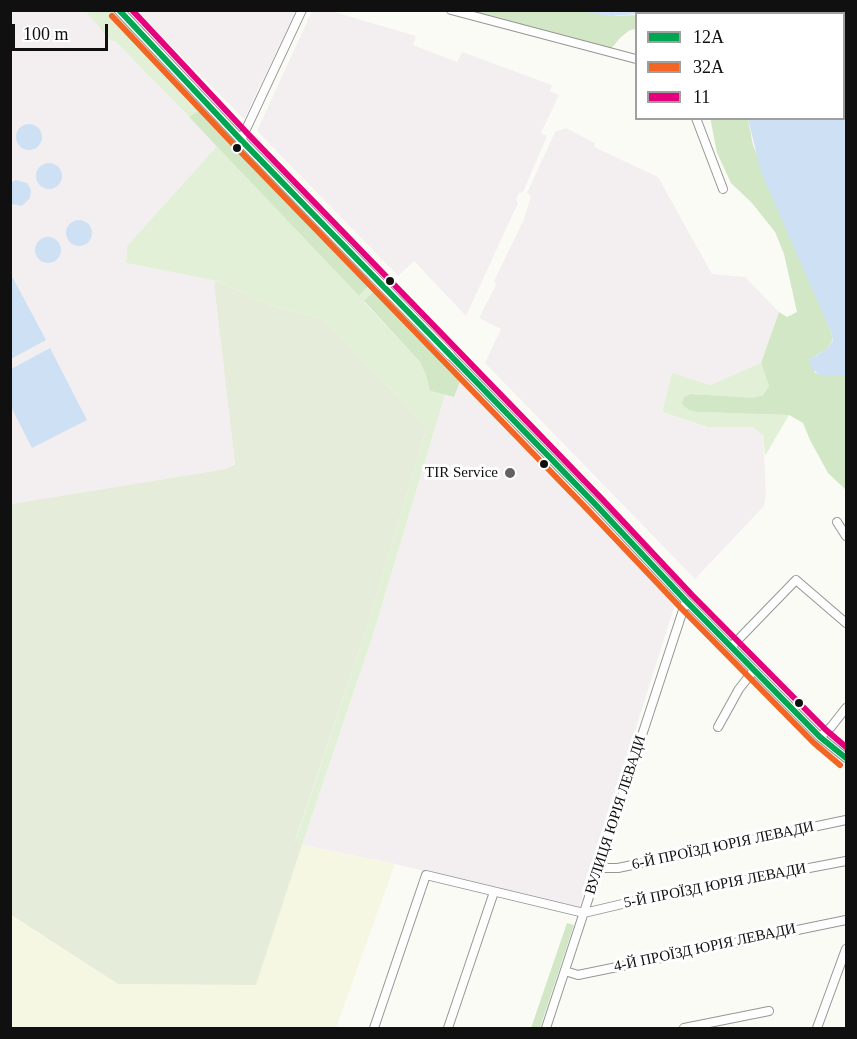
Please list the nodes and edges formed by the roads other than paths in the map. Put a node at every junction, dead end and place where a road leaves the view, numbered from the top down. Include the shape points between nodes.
1 (119, 10) edge
2 (302, 10) edge
3 (451, 10) edge
4 (635, 59) edge
5 (697, 120) edge
6 (241, 140) junction
7 (723, 189) dead end
8 (450, 355) joint
9 (837, 522) dead end
10 (846, 536) edge
11 (686, 601) junction
12 (846, 623) edge
13 (731, 647) junction
14 (754, 670) junction
15 (846, 708) edge
16 (718, 727) dead end
17 (820, 737) junction
18 (846, 758) edge
19 (846, 820) edge
20 (846, 861) edge
21 (598, 868) junction
22 (494, 892) junction
23 (584, 913) junction
24 (846, 920) edge
25 (846, 949) edge
26 (565, 971) junction
27 (769, 1011) dead end
28 (374, 1029) edge
29 (448, 1029) edge
30 (546, 1029) edge
31 (684, 1029) edge
32 (818, 1029) edge

1 - 6 street
2 - 6 street
3 - 4 street
5 - 7 street
6 - 8 street
8 - 11 street
9 - 10 street
11 - 13 street
11 - 21 street, ВУЛИЦЯ ЮРІЯ ЛЕВАДИ
12 - 13 street via 796,580
13 - 14 street
14 - 16 street
14 - 17 street
15 - 17 street
17 - 18 street
19 - 21 street, 6-Й ПРОЇЗД ЮРІЯ ЛЕВАДИ via 618,868
20 - 23 street, 5-Й ПРОЇЗД ЮРІЯ ЛЕВАДИ
21 - 23 street, ВУЛИЦЯ ЮРІЯ ЛЕВАДИ
22 - 23 street
22 - 28 street via 426,875
22 - 29 street
23 - 26 street, ВУЛИЦЯ ЮРІЯ ЛЕВАДИ
24 - 26 street, 4-Й ПРОЇЗД ЮРІЯ ЛЕВАДИ via 578,975
25 - 32 street
26 - 30 street, ВУЛИЦЯ ЮРІЯ ЛЕВАДИ
27 - 31 street

